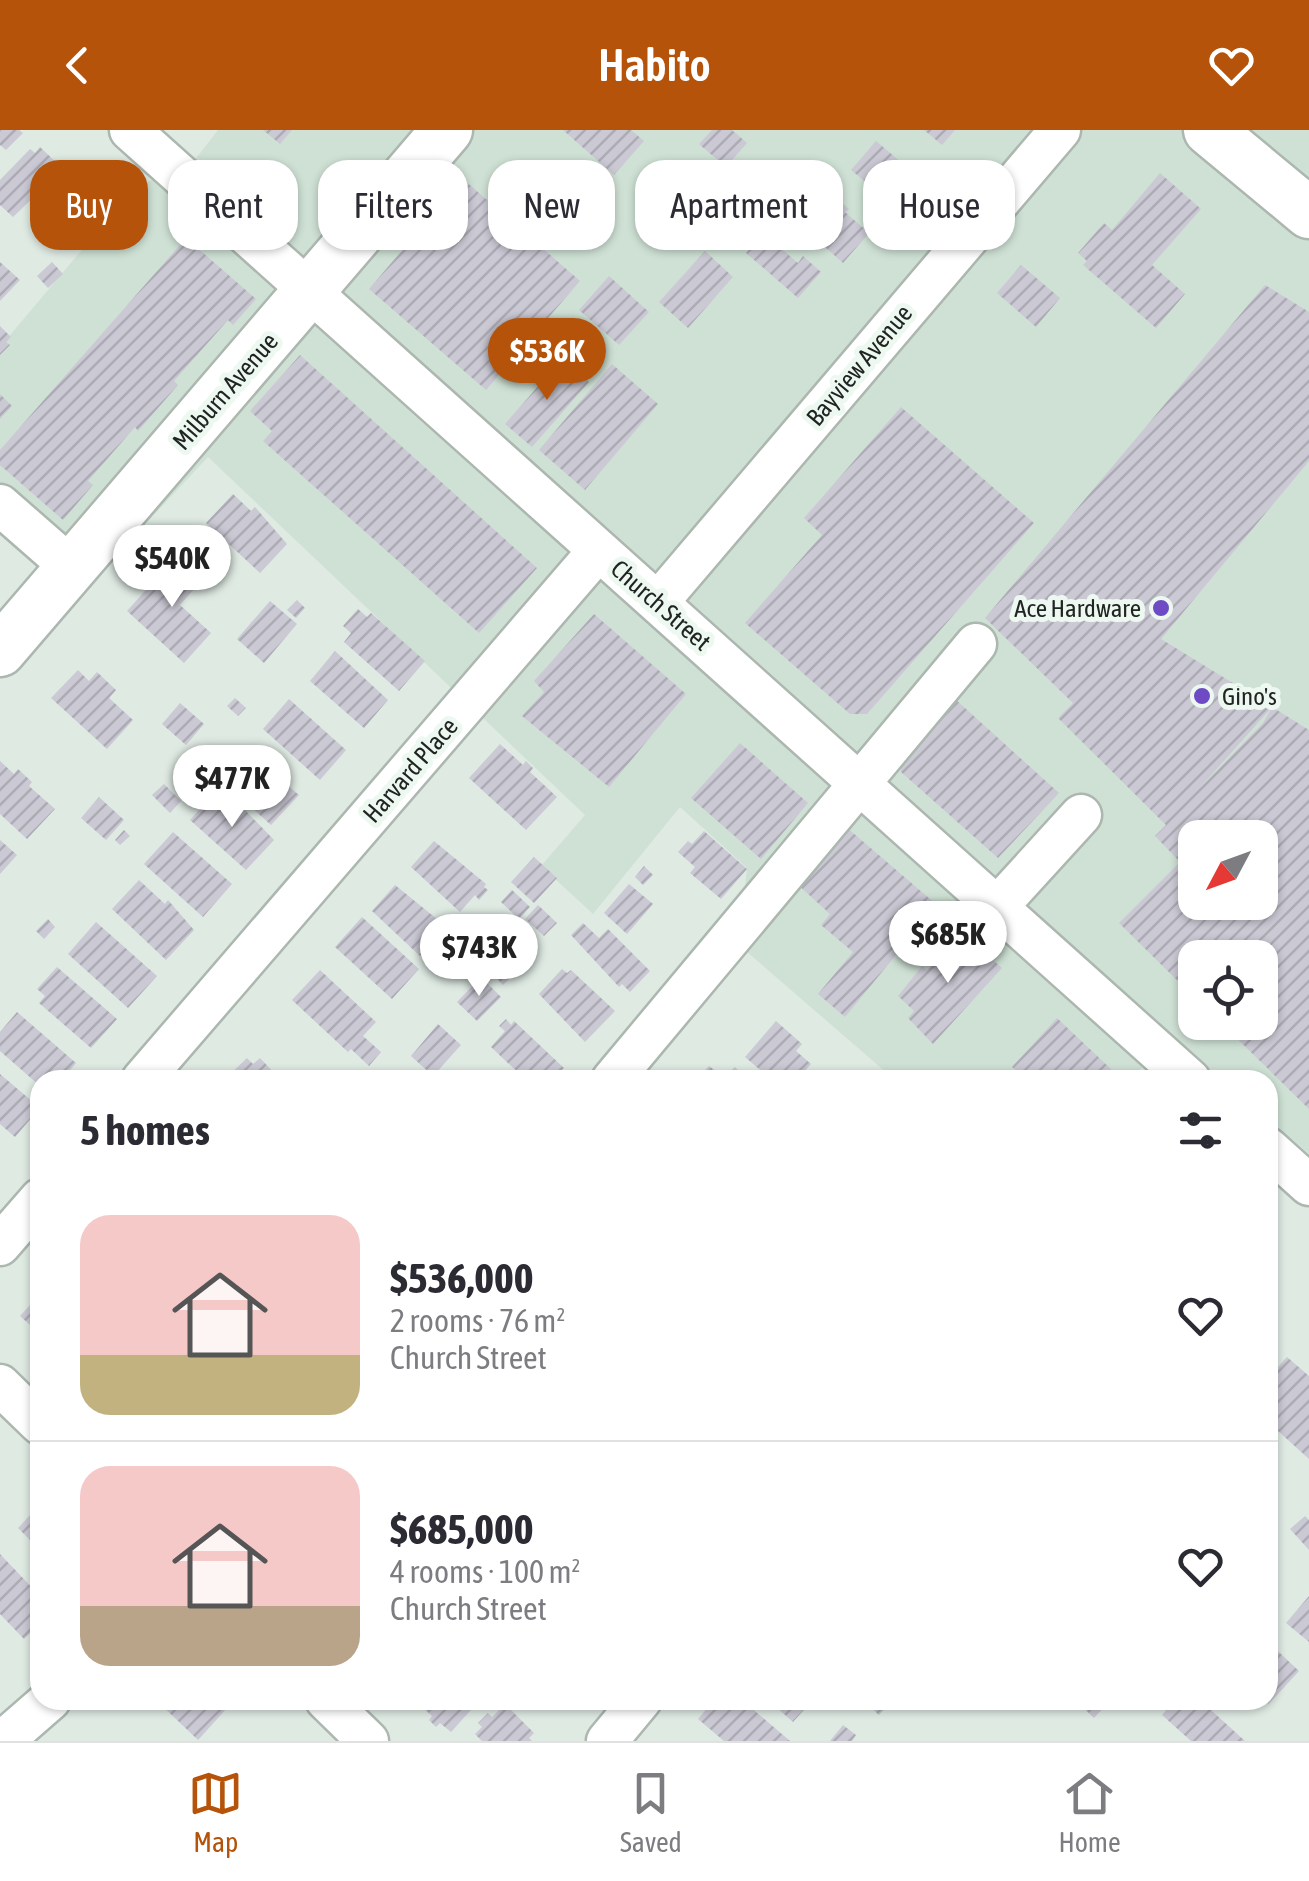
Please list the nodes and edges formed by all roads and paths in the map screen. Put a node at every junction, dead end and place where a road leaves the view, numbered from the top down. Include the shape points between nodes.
1 (130, 130) edge
2 (447, 130) edge
3 (1060, 130) edge
4 (1209, 130) edge
5 (1309, 213) edge
6 (311, 292) junction
7 (0, 505) edge
8 (598, 551) junction
9 (72, 568) junction
10 (659, 601) junction
11 (976, 644) dead end
12 (0, 651) edge
13 (860, 782) junction
14 (1081, 815) dead end
15 (998, 906) junction
16 (151, 1070) edge
17 (620, 1070) edge
18 (1163, 1070) edge
19 (1278, 1157) edge
20 (1309, 1185) edge
21 (30, 1210) edge
22 (0, 1245) edge
23 (0, 1385) edge
24 (30, 1414) edge
25 (39, 1710) edge
26 (336, 1710) edge
27 (633, 1710) edge
28 (4, 1741) edge
29 (368, 1741) edge
30 (607, 1741) edge

1 - 6 street, Church Street
2 - 6 main road, Milburn Avenue
3 - 10 street, Bayview Avenue
4 - 5 main road
6 - 8 street, Church Street
6 - 9 main road, Milburn Avenue
7 - 9 street
8 - 10 street, Church Street
8 - 16 street, Harvard Place
9 - 12 main road, Milburn Avenue
10 - 13 street, Church Street
11 - 13 street
13 - 15 street, Church Street
13 - 17 street
14 - 15 street
15 - 18 street, Church Street
19 - 20 street
21 - 22 street
23 - 24 street
25 - 28 street
26 - 29 street
27 - 30 street

